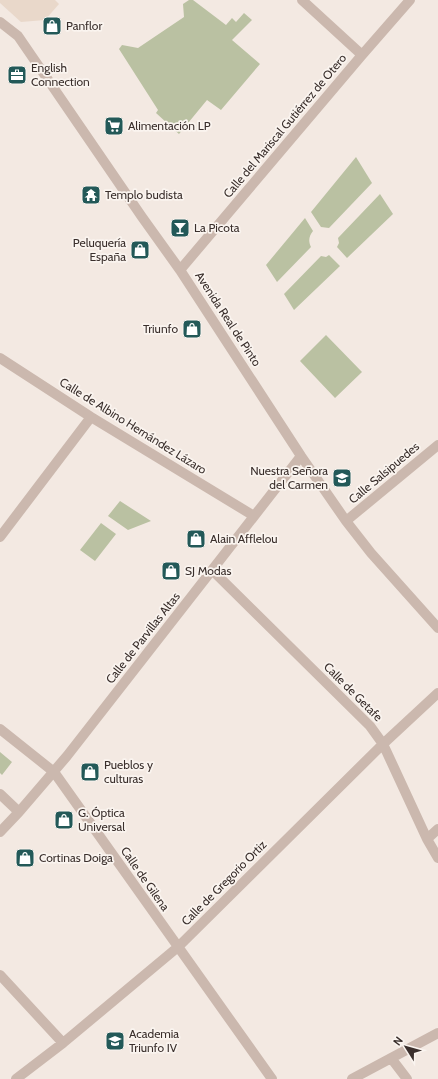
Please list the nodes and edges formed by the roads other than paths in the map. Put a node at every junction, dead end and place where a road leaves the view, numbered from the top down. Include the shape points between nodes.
1 (302, 0) edge
2 (410, 0) edge
3 (0, 22) edge
4 (362, 55) junction
5 (180, 270) junction
6 (0, 358) edge
7 (91, 417) junction
8 (438, 445) edge
9 (301, 456) junction
10 (254, 516) junction
11 (346, 521) junction
12 (0, 537) edge
13 (212, 570) junction
14 (438, 628) edge
15 (438, 693) edge
16 (0, 729) edge
17 (383, 744) junction
18 (54, 772) junction
19 (0, 794) edge
20 (19, 812) junction
21 (438, 829) edge
22 (0, 832) edge
23 (427, 839) junction
24 (438, 858) edge
25 (178, 947) junction
26 (0, 974) edge
27 (438, 1033) edge
28 (63, 1043) junction
29 (391, 1058) junction
30 (16, 1079) edge
31 (272, 1079) edge
32 (352, 1079) edge
33 (406, 1079) edge

1 - 4 street
2 - 4 street, Calle del Mariscal Gutiérrez de Otero
3 - 5 street, Avenida Real de Pinto via 18,36
4 - 5 street, Calle del Mariscal Gutiérrez de Otero
5 - 9 street, Avenida Real de Pinto
6 - 7 street, Calle de Albino Hernández Lázaro
7 - 10 street, Calle de Albino Hernández Lázaro
7 - 12 street
8 - 11 street, Calle Salsipuedes
9 - 10 street, Calle de Parvillas Altas
9 - 11 street, Avenida Real de Pinto
10 - 13 street, Calle de Parvillas Altas
11 - 14 street, Avenida Real de Pinto
13 - 17 street, Calle de Getafe via 370,726
13 - 18 street, Calle de Parvillas Altas
15 - 17 street, Calle de Gregorio Ortiz
16 - 18 street, Calle de Gilena
17 - 23 street, Calle de Getafe
17 - 25 street, Calle de Gregorio Ortiz
18 - 20 street, Calle de Parvillas Altas
18 - 25 street, Calle de Gilena
19 - 20 street
20 - 22 street, Calle de Parvillas Altas
21 - 23 street
23 - 24 street, Calle de Getafe
25 - 28 street, Calle de Gregorio Ortiz
25 - 31 street, Calle de Gilena
26 - 28 street
27 - 29 street
28 - 30 street, Calle de Gregorio Ortiz
29 - 32 street
29 - 33 street

